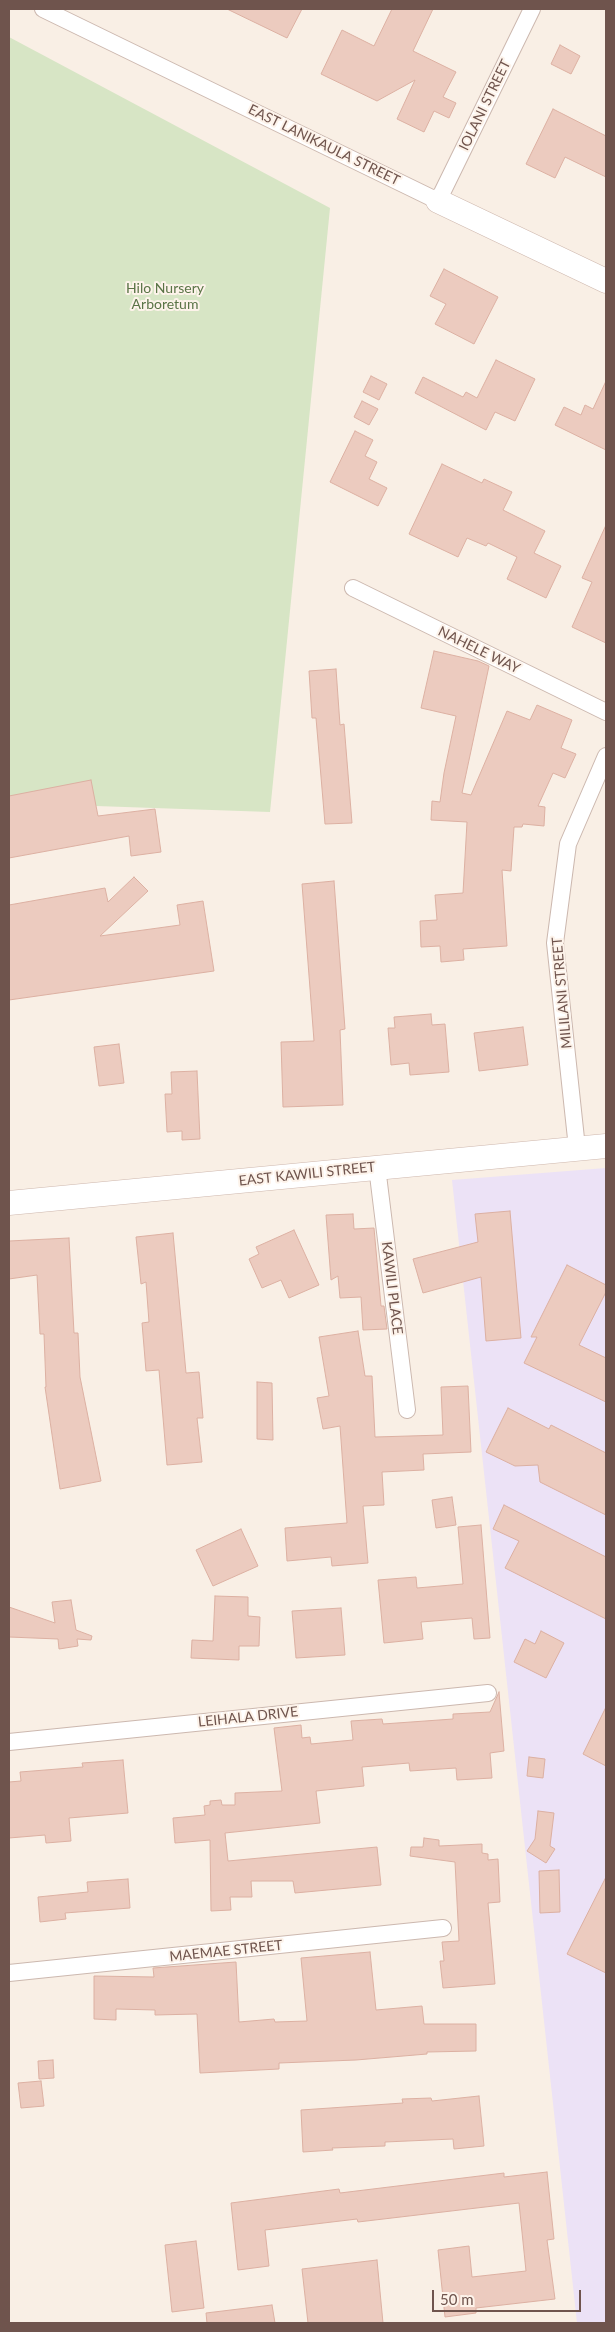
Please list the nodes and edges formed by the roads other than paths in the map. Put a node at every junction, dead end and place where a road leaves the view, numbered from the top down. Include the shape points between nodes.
1 (43, 9) edge
2 (532, 9) edge
3 (438, 200) junction
4 (606, 281) edge
5 (353, 588) dead end
6 (606, 712) edge
7 (606, 756) edge
8 (606, 1146) edge
9 (577, 1148) junction
10 (377, 1167) junction
11 (9, 1203) edge
12 (407, 1410) dead end
13 (488, 1693) dead end
14 (9, 1742) edge
15 (443, 1928) dead end
16 (9, 1973) edge

1 - 3 street, EAST LANIKAULA STREET
2 - 3 street, IOLANI STREET
3 - 4 street, EAST LANIKAULA STREET
5 - 6 street, NAHELE WAY
7 - 9 street, MILILANI STREET via 568,844 555,943
8 - 9 street, EAST KAWILI STREET
9 - 10 street, EAST KAWILI STREET
10 - 11 street, EAST KAWILI STREET
10 - 12 street, KAWILI PLACE
13 - 14 street, LEIHALA DRIVE
15 - 16 street, MAEMAE STREET

